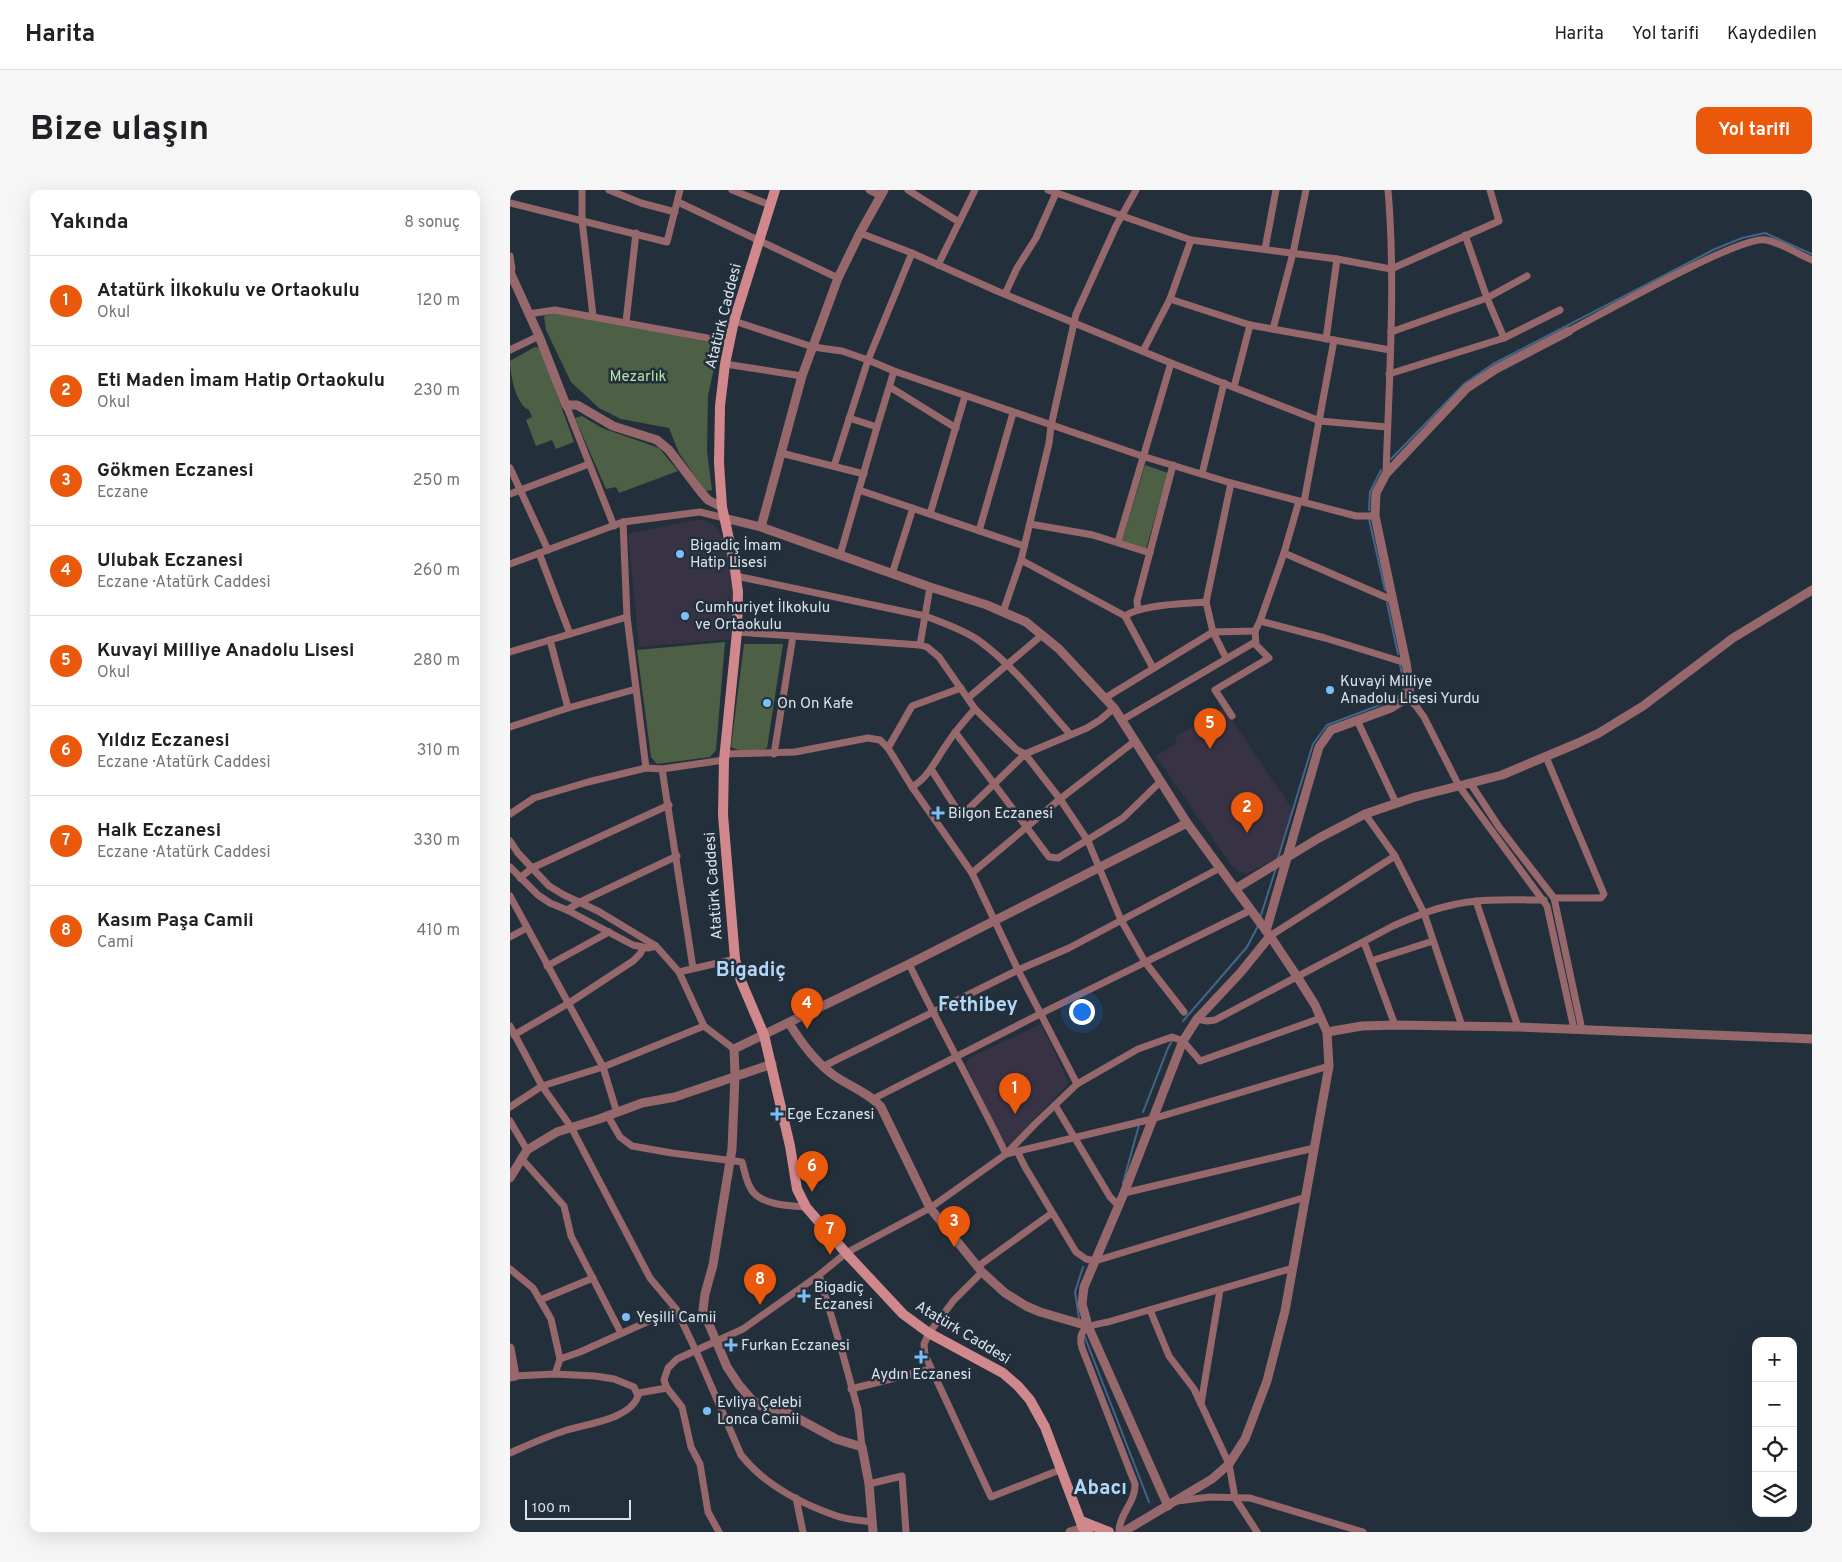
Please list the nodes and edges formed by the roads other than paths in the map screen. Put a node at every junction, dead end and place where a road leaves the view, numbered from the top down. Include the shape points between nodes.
1 (582, 190) edge
2 (609, 190) edge
3 (680, 190) edge
4 (732, 190) edge
5 (775, 190) edge
6 (869, 190) edge
7 (908, 190) edge
8 (975, 190) edge
9 (1048, 190) edge
10 (1136, 190) edge
11 (1276, 190) edge
12 (1306, 190) edge
13 (1388, 190) edge
14 (1490, 190) edge
15 (882, 193) edge
16 (1056, 193) junction
17 (678, 202) junction
18 (510, 203) edge
19 (770, 205) junction
20 (675, 212) junction
21 (1122, 217) junction
22 (582, 220) junction
23 (959, 222) junction
24 (636, 233) junction
25 (860, 233) junction
26 (1465, 235) junction
27 (759, 240) junction
28 (1191, 240) junction
29 (1265, 249) junction
30 (912, 252) junction
31 (1293, 253) junction
32 (510, 256) edge
33 (1337, 259) junction
34 (1812, 260) edge
35 (938, 265) junction
36 (1391, 269) junction
37 (510, 272) edge
38 (1527, 276) dead end
39 (838, 278) junction
40 (1005, 294) junction
41 (1487, 298) junction
42 (1170, 299) junction
43 (1560, 310) dead end
44 (528, 314) junction
45 (593, 316) junction
46 (734, 321) junction
47 (626, 322) junction
48 (1073, 322) junction
49 (1250, 326) junction
50 (1273, 330) junction
51 (1569, 331) joint
52 (1391, 332) junction
53 (539, 336) junction
54 (1326, 338) junction
55 (1504, 338) junction
56 (1334, 340) junction
57 (729, 342) junction
58 (813, 347) junction
59 (510, 350) edge
60 (1390, 350) junction
61 (1143, 352) junction
62 (868, 360) junction
63 (1171, 363) junction
64 (725, 364) junction
65 (894, 371) junction
66 (1389, 374) junction
67 (802, 376) junction
68 (1224, 384) junction
69 (890, 387) junction
70 (1234, 387) junction
71 (965, 396) junction
72 (566, 405) junction
73 (1014, 412) junction
74 (849, 418) junction
75 (1320, 421) junction
76 (1051, 426) junction
77 (877, 427) junction
78 (1387, 427) junction
79 (956, 428) junction
80 (781, 453) junction
81 (1142, 456) junction
82 (589, 464) junction
83 (834, 466) junction
84 (1173, 466) junction
85 (510, 468) edge
86 (864, 474) junction
87 (1202, 474) junction
88 (1386, 474) junction
89 (1231, 483) junction
90 (520, 490) junction
91 (859, 490) junction
92 (510, 494) edge
93 (1301, 502) junction
94 (913, 508) junction
95 (723, 512) junction
96 (930, 514) junction
97 (1375, 516) junction
98 (623, 522) junction
99 (1030, 524) junction
100 (614, 526) junction
101 (761, 527) junction
102 (978, 531) junction
103 (1118, 542) junction
104 (1024, 546) junction
105 (548, 550) junction
106 (1150, 553) junction
107 (1284, 553) junction
108 (539, 554) junction
109 (840, 555) junction
110 (1021, 560) junction
111 (510, 564) edge
112 (892, 574) junction
113 (736, 576) junction
114 (930, 587) junction
115 (1812, 590) edge
116 (1392, 600) junction
117 (1206, 602) junction
118 (1138, 610) junction
119 (1003, 612) junction
120 (925, 616) junction
121 (1125, 616) junction
122 (627, 617) junction
123 (1260, 621) junction
124 (1255, 631) junction
125 (737, 632) junction
126 (1213, 632) junction
127 (570, 634) junction
128 (1042, 635) junction
129 (793, 636) junction
130 (550, 640) junction
131 (1255, 642) junction
132 (920, 645) junction
133 (510, 652) edge
134 (1226, 658) junction
135 (1406, 663) junction
136 (1008, 665) junction
137 (1153, 668) junction
138 (961, 688) junction
139 (636, 689) junction
140 (968, 698) junction
141 (1105, 698) junction
142 (1408, 698) junction
143 (568, 708) junction
144 (1114, 708) junction
145 (975, 709) junction
146 (1232, 716) dead end
147 (1122, 720) junction
148 (1357, 720) junction
149 (510, 727) edge
150 (955, 732) junction
151 (1070, 734) junction
152 (1135, 740) junction
153 (888, 748) junction
154 (774, 754) junction
155 (1025, 754) junction
156 (725, 757) junction
157 (1546, 757) junction
158 (646, 768) junction
159 (662, 769) junction
160 (931, 769) junction
161 (1161, 781) junction
162 (1471, 784) junction
163 (994, 785) junction
164 (1459, 786) junction
165 (912, 787) junction
166 (1060, 799) junction
167 (1396, 803) junction
168 (669, 805) junction
169 (510, 814) edge
170 (1365, 814) junction
171 (1187, 823) junction
172 (1027, 827) junction
173 (510, 841) edge
174 (1088, 841) junction
175 (677, 856) junction
176 (1395, 856) junction
177 (1287, 858) junction
178 (532, 868) junction
179 (1099, 868) junction
180 (1220, 868) junction
181 (511, 870) edge
182 (972, 873) junction
183 (520, 878) junction
184 (1235, 889) junction
185 (510, 896) edge
186 (1554, 898) junction
187 (1544, 900) junction
188 (1476, 901) junction
189 (580, 902) junction
190 (567, 910) junction
191 (1251, 910) junction
192 (1424, 913) junction
193 (1121, 920) junction
194 (995, 922) junction
195 (527, 928) junction
196 (609, 932) junction
197 (1268, 933) junction
198 (510, 937) edge
199 (1433, 941) junction
200 (1364, 942) junction
201 (656, 946) junction
202 (644, 948) junction
203 (734, 959) junction
204 (1371, 961) junction
205 (1145, 962) junction
206 (910, 964) junction
207 (547, 966) junction
208 (693, 968) junction
209 (1018, 970) junction
210 (679, 972) junction
211 (1298, 978) junction
212 (569, 1003) junction
213 (1184, 1012) dead end
214 (1042, 1013) junction
215 (933, 1014) junction
216 (1197, 1018) junction
217 (1321, 1018) junction
218 (788, 1023) junction
219 (1395, 1025) junction
220 (510, 1026) edge
221 (704, 1026) junction
222 (1462, 1026) junction
223 (1518, 1027) junction
224 (1578, 1029) junction
225 (1327, 1032) junction
226 (1812, 1034) edge
227 (514, 1035) junction
228 (764, 1035) junction
229 (1788, 1037) junction
230 (1812, 1039) edge
231 (1183, 1040) junction
232 (734, 1048) junction
233 (957, 1056) junction
234 (772, 1064) junction
235 (824, 1066) junction
236 (1329, 1066) junction
237 (603, 1068) junction
238 (735, 1076) junction
239 (1078, 1084) junction
240 (542, 1086) junction
241 (873, 1100) junction
242 (1055, 1105) junction
243 (510, 1108) edge
244 (612, 1114) junction
245 (1152, 1118) junction
246 (510, 1121) edge
247 (571, 1127) junction
248 (1074, 1137) junction
249 (1314, 1148) junction
250 (1018, 1153) junction
251 (524, 1154) junction
252 (1006, 1154) junction
253 (731, 1161) junction
254 (510, 1178) edge
255 (1124, 1193) junction
256 (1306, 1197) junction
257 (1118, 1205) junction
258 (806, 1207) junction
259 (930, 1208) junction
260 (1052, 1213) junction
261 (846, 1253) junction
262 (1095, 1261) junction
263 (1293, 1268) junction
264 (510, 1269) edge
265 (980, 1270) junction
266 (819, 1275) junction
267 (593, 1278) junction
268 (1220, 1290) junction
269 (540, 1300) junction
270 (676, 1309) junction
271 (1150, 1310) junction
272 (1088, 1326) junction
273 (929, 1332) junction
274 (621, 1333) junction
275 (717, 1341) junction
276 (510, 1348) edge
277 (696, 1351) junction
278 (560, 1359) junction
279 (931, 1369) junction
280 (555, 1374) junction
281 (512, 1377) edge
282 (667, 1388) junction
283 (851, 1389) junction
284 (638, 1393) junction
285 (1201, 1404) junction
286 (862, 1447) junction
287 (510, 1453) edge
288 (1229, 1464) junction
289 (1062, 1469) junction
290 (869, 1484) junction
291 (796, 1498) junction
292 (1236, 1498) junction
293 (1172, 1504) junction
294 (1140, 1521) junction
295 (873, 1527) edge
296 (1087, 1527) edge
297 (719, 1532) edge
298 (804, 1532) edge
299 (906, 1532) edge
300 (1070, 1532) edge
301 (1109, 1532) edge
302 (1119, 1532) edge
303 (1123, 1532) edge
304 (1134, 1532) edge
305 (1257, 1532) edge
306 (1363, 1532) edge

1 - 22 street
2 - 20 street
3 - 17 street
4 - 19 street
5 - 19 main road, Atatürk Caddesi
6 - 15 street
7 - 23 street
8 - 23 street
9 - 16 street
10 - 21 street
11 - 29 street
12 - 31 street
13 - 36 street
14 - 26 street via 1499,221
15 - 25 street
16 - 21 street
16 - 40 street
17 - 20 street
17 - 27 street
18 - 22 street
19 - 27 main road, Atatürk Caddesi
20 - 24 street via 667,242
21 - 28 street
21 - 48 street
22 - 24 street
22 - 45 street
23 - 35 street
24 - 47 street
25 - 30 street
25 - 39 street
26 - 36 street
26 - 41 street
27 - 39 street
27 - 46 main road, Atatürk Caddesi
28 - 29 street
28 - 42 street
29 - 31 street
30 - 35 street
30 - 62 street
31 - 33 street
31 - 50 street
32 - 37 street
33 - 36 street
33 - 54 street
34 - 51 street via 1765,239 1744,243
35 - 40 street
36 - 52 street
37 - 44 street
38 - 41 street
39 - 58 street
40 - 48 street
41 - 52 street
41 - 55 street
42 - 49 street
42 - 61 street
43 - 55 street
44 - 45 street via 555,310
44 - 53 street
45 - 47 street
46 - 57 main road, Atatürk Caddesi
46 - 58 street
47 - 57 street
48 - 61 street
48 - 76 street
49 - 50 street
49 - 70 street
50 - 54 street
51 - 88 street via 1496,369 1468,388
52 - 60 street
53 - 59 street
53 - 72 street
54 - 56 street
55 - 66 street
56 - 60 street
56 - 75 street
57 - 64 main road, Atatürk Caddesi
58 - 62 street via 842,351
58 - 67 street
60 - 66 street
61 - 63 street
62 - 65 street
62 - 74 street
63 - 68 street
63 - 81 street
64 - 67 street
64 - 95 main road, Atatürk Caddesi via 719,432
65 - 69 street
65 - 71 street
66 - 78 street
67 - 80 street
68 - 70 street
68 - 87 street
69 - 77 street
69 - 79 street
70 - 75 street
71 - 73 street
71 - 79 street
72 - 82 street
72 - 95 street via 577,405 613,426 658,440 708,500
73 - 76 street
73 - 102 street
74 - 77 street
74 - 83 street
75 - 78 street
75 - 93 street
76 - 81 street
76 - 99 street
77 - 86 street
78 - 88 street
79 - 96 street
80 - 83 street
80 - 101 street
81 - 84 street
81 - 103 street
82 - 90 street
82 - 100 street
83 - 86 street
84 - 87 street
84 - 106 street
85 - 90 street
86 - 91 street
87 - 89 street
88 - 97 street via 1376,493
89 - 93 street
89 - 117 street
90 - 92 street
90 - 105 street
91 - 94 street
91 - 109 street
93 - 97 street via 1356,516
93 - 107 street
94 - 96 street
94 - 112 street
95 - 98 street
95 - 101 street
95 - 113 main road, Atatürk Caddesi
96 - 102 street
97 - 116 street
98 - 100 street
98 - 122 street
99 - 103 street
99 - 104 street
100 - 105 street
101 - 109 street
102 - 104 street
103 - 106 street
104 - 110 street
105 - 108 street
106 - 118 street via 1137,601
107 - 116 street
107 - 123 street
108 - 111 street
108 - 127 street
109 - 112 street
110 - 119 street
110 - 121 street
112 - 114 street
113 - 120 street
113 - 125 main road, Atatürk Caddesi
114 - 119 street
114 - 120 street
115 - 157 street via 1733,638 1619,722
116 - 135 street
117 - 118 street
117 - 126 street
118 - 121 street
119 - 128 street via 1026,622
120 - 132 street
120 - 136 street via 977,640
121 - 137 street
122 - 127 street
122 - 139 street
123 - 124 street
123 - 135 street
124 - 126 street
124 - 131 street
125 - 129 street
125 - 156 main road, Atatürk Caddesi
126 - 134 street
126 - 137 street
127 - 130 street
128 - 136 street
128 - 141 street
129 - 132 street
129 - 154 street
130 - 133 street
130 - 143 street
131 - 134 street
131 - 146 street via 1269,658 1215,690
132 - 138 street via 939,657
134 - 147 street
135 - 142 street via 1410,688
136 - 140 street
136 - 151 street
137 - 141 street
138 - 140 street
138 - 153 street via 912,706
139 - 143 street
139 - 158 street
140 - 145 street
141 - 144 street
142 - 148 street
142 - 164 street via 1424,717
143 - 149 street
144 - 147 street
144 - 151 street via 1100,720
145 - 150 street
145 - 155 street
147 - 152 street
148 - 167 street
148 - 177 street via 1331,730 1319,747
150 - 160 street
150 - 163 street
151 - 155 street
152 - 161 street
152 - 166 street
153 - 154 street via 880,740 868,738
153 - 165 street
154 - 156 street
155 - 163 street
155 - 166 street
156 - 159 street
156 - 203 main road, Atatürk Caddesi via 723,815
157 - 162 street
157 - 186 street via 1604,894 1600,898
158 - 159 street
158 - 169 street via 534,798
159 - 168 street
160 - 163 street via 961,816
160 - 165 street
161 - 171 street
161 - 174 street via 1123,818
162 - 164 street
162 - 186 street via 1499,827
163 - 172 street
164 - 167 street
164 - 187 street
165 - 182 street
166 - 172 street
166 - 174 street
167 - 170 street
168 - 175 street
168 - 178 street
170 - 176 street
170 - 177 street
171 - 179 street
171 - 180 street
172 - 174 street via 1049,857 1058,858
172 - 182 street
173 - 178 street
174 - 179 street
175 - 189 street
175 - 208 street
176 - 192 street
176 - 197 street
177 - 184 street
177 - 197 street
178 - 183 street
178 - 189 street via 549,886
179 - 193 street
179 - 194 street
180 - 184 street
180 - 193 street
181 - 183 street
182 - 194 street
183 - 190 street via 544,900
184 - 191 street
185 - 195 street
186 - 224 street
187 - 188 street
187 - 224 street
188 - 192 street
188 - 223 street
189 - 190 street
189 - 201 street
190 - 196 street
191 - 197 street
191 - 205 street
192 - 199 street
192 - 200 street
193 - 205 street
193 - 209 street
194 - 206 street
194 - 209 street
195 - 198 street
195 - 207 street
196 - 202 street
196 - 207 street
197 - 211 street
197 - 216 street via 1241,972
199 - 204 street
199 - 222 street
200 - 204 street
200 - 211 street
201 - 202 street
201 - 210 street
202 - 212 street via 633,961
203 - 208 street
203 - 228 main road, Atatürk Caddesi
204 - 219 street
205 - 213 street
205 - 214 street
206 - 215 street
206 - 218 street
207 - 212 street
208 - 210 street
209 - 214 street
209 - 215 street
210 - 221 street
211 - 216 street via 1215,1020
211 - 217 street
212 - 227 street
212 - 237 street
214 - 233 street
214 - 239 street
215 - 233 street
215 - 235 street
216 - 231 street
217 - 225 street
217 - 231 street via 1200,1061
218 - 228 street
218 - 235 street
219 - 222 street
219 - 225 street
220 - 227 street
221 - 232 street
221 - 237 street
222 - 223 street
223 - 224 street
224 - 229 street
225 - 236 street
226 - 229 street
227 - 240 street
228 - 232 street
228 - 234 main road, Atatürk Caddesi
229 - 230 street
231 - 239 street via 1172,1037 1138,1049
231 - 245 street
232 - 238 street
233 - 241 street
233 - 252 street
234 - 238 street
234 - 258 main road, Atatürk Caddesi via 797,1189
235 - 241 street
236 - 245 street
236 - 249 street
237 - 240 street
237 - 244 street
238 - 244 street
238 - 253 street
239 - 242 street
240 - 243 street
240 - 247 street
241 - 259 street via 884,1112
242 - 248 street
242 - 252 street
244 - 247 street
244 - 253 street via 620,1137 632,1146
245 - 248 street
245 - 255 street
246 - 251 street
247 - 251 street via 557,1132
247 - 270 street via 650,1278
248 - 250 street
248 - 257 street
249 - 255 street
249 - 256 street
250 - 252 street
250 - 260 street
251 - 254 street
251 - 267 street via 561,1201 571,1236
252 - 259 street
253 - 258 street via 742,1162 747,1182 754,1193 768,1201
253 - 275 street via 705,1294 704,1310
255 - 257 street
256 - 262 street
256 - 263 street
257 - 262 street
258 - 261 main road, Atatürk Caddesi
259 - 261 street
259 - 265 street
260 - 262 street via 1076,1252
260 - 265 street
261 - 266 street
261 - 273 main road, Atatürk Caddesi via 903,1314
262 - 272 street via 1082,1296
263 - 268 street
263 - 288 street via 1268,1381 1245,1439
264 - 269 street via 533,1288
265 - 272 street via 1005,1293 1026,1306
265 - 273 street
266 - 275 street via 742,1329
266 - 283 street
267 - 269 street
267 - 274 street
268 - 271 street
268 - 285 street
269 - 278 street via 551,1319
270 - 274 street
270 - 277 street
271 - 272 street
271 - 285 street via 1170,1356
272 - 293 street
272 - 302 street via 1081,1336 1082,1348 1135,1484 1134,1497 1120,1523
273 - 279 street via 924,1350
273 - 289 main road, Atatürk Caddesi via 1004,1373 1018,1386 1045,1427
274 - 278 street
275 - 277 street
275 - 286 street via 727,1367 752,1400 761,1406 786,1412 836,1439
276 - 281 street
277 - 282 street via 677,1359 668,1368 664,1380
277 - 291 street via 741,1455 750,1466
278 - 280 street
279 - 283 street
279 - 289 street via 990,1497
280 - 281 street
280 - 284 street via 614,1379
282 - 284 street
282 - 297 street via 682,1407 691,1447 700,1464 708,1512
283 - 286 street via 860,1421
284 - 287 street via 635,1402 608,1420 562,1431
285 - 288 street
286 - 290 street
288 - 292 street
288 - 293 street via 1212,1479
289 - 296 main road, Atatürk Caddesi
290 - 295 street
290 - 299 street via 902,1476
291 - 295 street via 836,1516
291 - 298 street
292 - 293 street via 1210,1496
292 - 305 street
292 - 306 street via 1250,1498
293 - 294 street
294 - 303 street
294 - 304 street
296 - 300 street
296 - 301 main road

